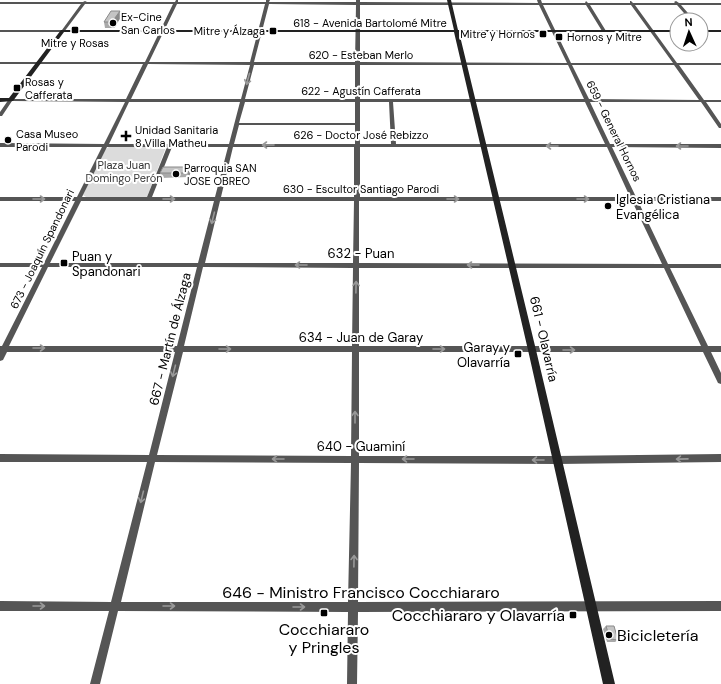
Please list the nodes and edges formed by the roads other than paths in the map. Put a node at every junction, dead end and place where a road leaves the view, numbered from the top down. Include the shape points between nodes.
1 (85, 2) edge
2 (177, 2) edge
3 (267, 2) edge
4 (358, 2) edge
5 (450, 2) edge
6 (540, 2) edge
7 (586, 2) edge
8 (631, 2) edge
9 (677, 2) edge
10 (721, 2) edge
11 (0, 3) edge
12 (685, 12) edge
13 (0, 31) edge
14 (63, 31) junction
15 (162, 31) junction
16 (604, 31) junction
17 (652, 31) junction
18 (669, 31) edge
19 (709, 31) edge
20 (721, 31) edge
21 (260, 32) junction
22 (358, 32) junction
23 (456, 32) junction
24 (554, 32) junction
25 (0, 63) edge
26 (39, 63) junction
27 (146, 63) junction
28 (252, 64) junction
29 (357, 64) junction
30 (464, 64) junction
31 (570, 64) junction
32 (676, 64) junction
33 (721, 64) edge
34 (0, 100) edge
35 (11, 100) junction
36 (127, 100) junction
37 (242, 100) junction
38 (357, 100) junction
39 (391, 101) junction
40 (473, 101) junction
41 (587, 101) junction
42 (702, 101) junction
43 (721, 101) edge
44 (0, 115) edge
45 (236, 124) junction
46 (357, 124) junction
47 (721, 127) edge
48 (0, 145) edge
49 (105, 145) junction
50 (170, 145) junction
51 (232, 145) junction
52 (358, 145) junction
53 (394, 145) junction
54 (484, 146) junction
55 (610, 146) junction
56 (721, 146) edge
57 (0, 198) edge
58 (78, 199) junction
59 (149, 199) junction
60 (218, 199) junction
61 (357, 199) junction
62 (496, 199) junction
63 (634, 199) junction
64 (721, 199) edge
65 (0, 265) edge
66 (46, 265) junction
67 (201, 265) junction
68 (356, 265) junction
69 (512, 265) junction
70 (666, 266) junction
71 (721, 266) edge
72 (2, 348) edge
73 (180, 348) junction
74 (355, 349) junction
75 (705, 349) junction
76 (721, 349) edge
77 (532, 350) junction
78 (0, 358) edge
79 (721, 381) edge
80 (0, 458) edge
81 (721, 458) edge
82 (152, 459) junction
83 (355, 459) junction
84 (557, 460) junction
85 (0, 606) edge
86 (114, 606) junction
87 (591, 606) junction
88 (721, 606) edge
89 (353, 607) junction
90 (95, 684) edge
91 (352, 684) edge
92 (609, 684) edge

1 - 2 street
1 - 11 street
1 - 14 street
2 - 3 street
2 - 15 street, 673 - Joaquín Spandonari
3 - 4 street
3 - 21 street, 667 - Martín de Álzaga
4 - 5 street
4 - 22 street
5 - 6 street
5 - 23 main road, 661 - Olavarría
6 - 7 street
6 - 24 street, 659 - General Hornos
7 - 8 street
7 - 16 street
8 - 9 street
8 - 17 street
9 - 10 street
9 - 12 street
13 - 14 street
14 - 15 main road, 618 - Avenida Bartolomé Mitre
14 - 26 main road
15 - 21 main road, 618 - Avenida Bartolomé Mitre
15 - 27 street, 673 - Joaquín Spandonari
16 - 17 main road, 618 - Avenida Bartolomé Mitre
16 - 24 main road, 618 - Avenida Bartolomé Mitre
17 - 18 main road, 618 - Avenida Bartolomé Mitre
17 - 32 street
19 - 20 main road
21 - 22 main road, 618 - Avenida Bartolomé Mitre
21 - 28 street, 667 - Martín de Álzaga
22 - 23 main road, 618 - Avenida Bartolomé Mitre
22 - 29 street
23 - 24 main road, 618 - Avenida Bartolomé Mitre
23 - 30 main road, 661 - Olavarría
24 - 31 street, 659 - General Hornos
25 - 26 street, 620 - Esteban Merlo
26 - 27 street, 620 - Esteban Merlo
26 - 35 main road
27 - 28 street, 620 - Esteban Merlo
27 - 36 street, 673 - Joaquín Spandonari
28 - 29 street, 620 - Esteban Merlo
28 -> 37 street, 667 - Martín de Álzaga
29 - 30 street, 620 - Esteban Merlo
29 - 38 street
30 - 31 street, 620 - Esteban Merlo
30 - 40 main road, 661 - Olavarría
31 - 32 street, 620 - Esteban Merlo
31 - 41 street, 659 - General Hornos
32 - 33 street, 620 - Esteban Merlo
32 - 42 street
34 - 35 main road, 622 - Agustín Cafferata
35 - 36 street, 622 - Agustín Cafferata
35 - 44 street
36 - 37 street, 622 - Agustín Cafferata
36 - 49 street, 673 - Joaquín Spandonari
37 - 38 street, 622 - Agustín Cafferata
37 - 45 street, 667 - Martín de Álzaga
38 - 39 street, 622 - Agustín Cafferata
38 - 46 street
39 - 40 street, 622 - Agustín Cafferata
39 - 53 street
40 - 41 street, 622 - Agustín Cafferata
40 - 54 main road, 661 - Olavarría
41 - 42 street, 622 - Agustín Cafferata
41 - 55 street, 659 - General Hornos
42 - 43 street, 622 - Agustín Cafferata
42 - 47 street
45 - 46 street
45 - 51 street, 667 - Martín de Álzaga
46 - 52 street
48 - 49 street, 626 - Doctor José Rebizzo
49 - 50 street, 626 - Doctor José Rebizzo
49 - 58 street, 673 - Joaquín Spandonari
50 - 51 street, 626 - Doctor José Rebizzo
50 - 59 street
52 -> 51 street, 626 - Doctor José Rebizzo
51 - 60 street, 667 - Martín de Álzaga
52 - 53 street, 626 - Doctor José Rebizzo
52 - 61 street
53 - 54 street, 626 - Doctor José Rebizzo
55 -> 54 street, 626 - Doctor José Rebizzo
54 - 62 main road, 661 - Olavarría
56 -> 55 street, 626 - Doctor José Rebizzo
55 - 63 street, 659 - General Hornos
57 -> 58 street, 630 - Escultor Santiago Parodi
58 - 59 street, 630 - Escultor Santiago Parodi
58 - 66 street, 673 - Joaquín Spandonari
59 -> 60 street, 630 - Escultor Santiago Parodi
60 - 61 street, 630 - Escultor Santiago Parodi
60 -> 67 street, 667 - Martín de Álzaga
61 -> 62 street, 630 - Escultor Santiago Parodi
61 - 68 street
62 -> 63 street, 630 - Escultor Santiago Parodi
62 - 69 main road, 661 - Olavarría
63 - 64 street, 630 - Escultor Santiago Parodi
63 - 70 street, 659 - General Hornos
65 - 66 street, 632 - Puan
66 - 67 street, 632 - Puan
66 - 72 street, 673 - Joaquín Spandonari
68 -> 67 street, 632 - Puan
67 - 73 street, 667 - Martín de Álzaga
69 -> 68 street, 632 - Puan
74 -> 68 street
69 - 70 street, 632 - Puan
69 - 77 main road, 661 - Olavarría
70 - 71 street, 632 - Puan
70 - 75 street, 659 - General Hornos
72 -> 73 street, 634 - Juan de Garay
72 - 78 street, 673 - Joaquín Spandonari
73 -> 74 street, 634 - Juan de Garay
73 -> 82 street, 667 - Martín de Álzaga
74 -> 77 street, 634 - Juan de Garay
83 -> 74 street
75 - 76 street, 634 - Juan de Garay
77 -> 75 street, 634 - Juan de Garay
75 - 79 street, 659 - General Hornos
77 - 84 main road, 661 - Olavarría
80 - 82 street, 640 - Guaminí
81 -> 84 street, 640 - Guaminí
83 -> 82 street, 640 - Guaminí
82 -> 86 street, 667 - Martín de Álzaga
84 -> 83 street, 640 - Guaminí
89 -> 83 street
84 - 87 main road, 661 - Olavarría
85 -> 86 street, 646 - Ministro Francisco Cocchiararo
86 -> 89 street, 646 - Ministro Francisco Cocchiararo
86 - 90 street, 667 - Martín de Álzaga
87 - 88 street, 646 - Ministro Francisco Cocchiararo
87 - 89 street, 646 - Ministro Francisco Cocchiararo
87 - 92 main road, 661 - Olavarría
89 - 91 street

